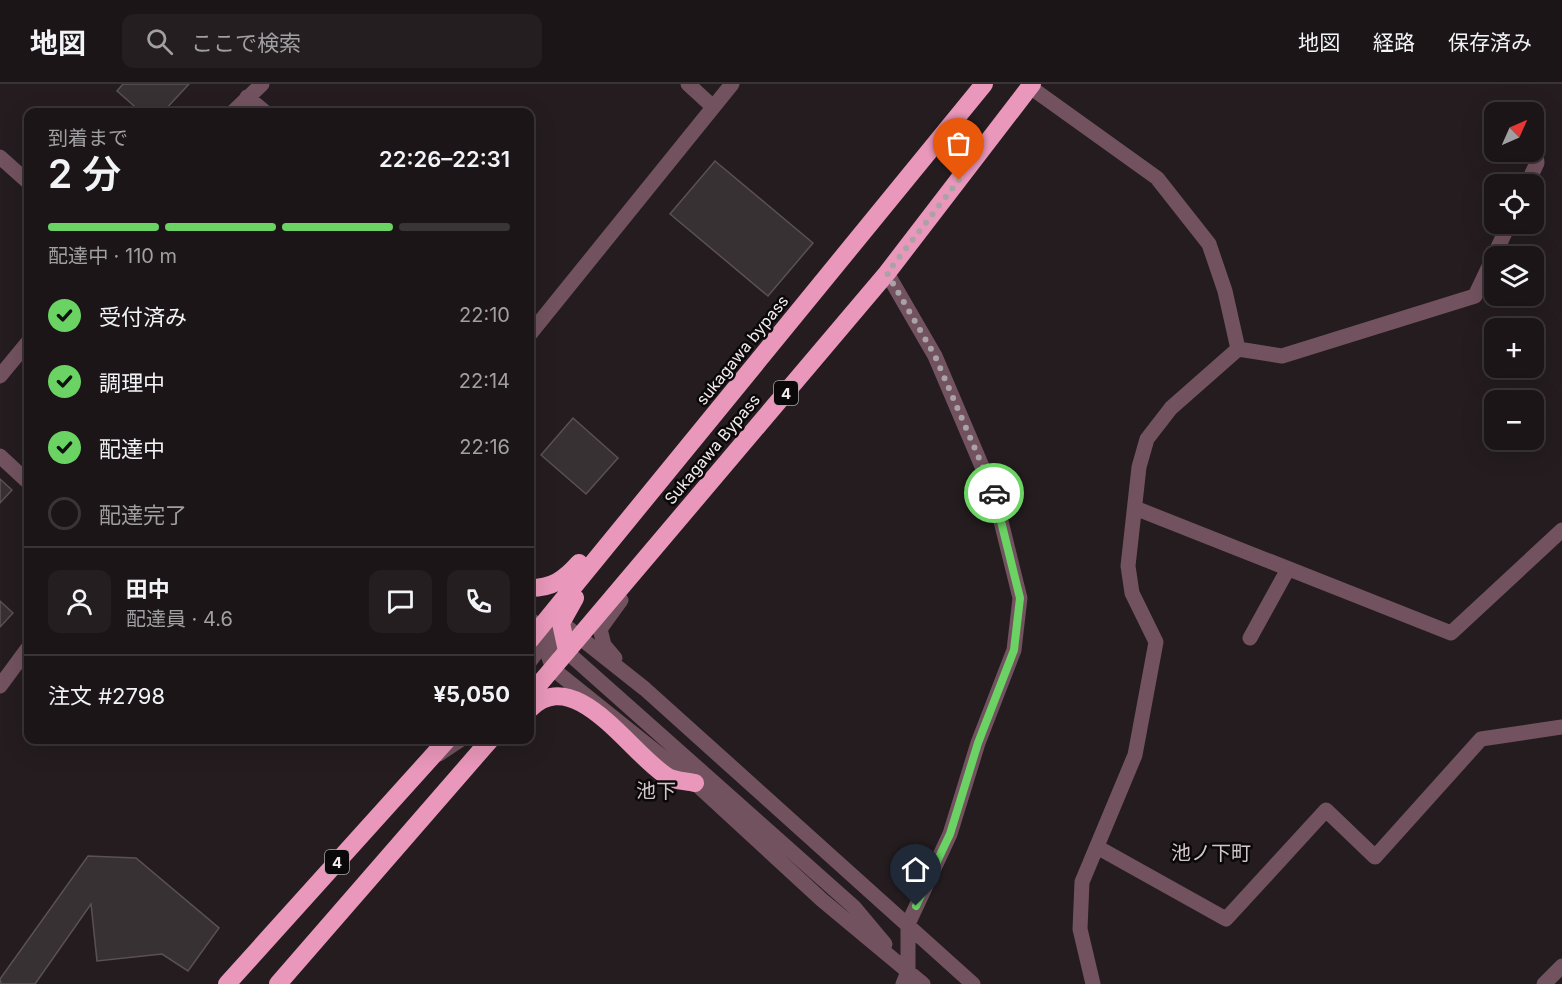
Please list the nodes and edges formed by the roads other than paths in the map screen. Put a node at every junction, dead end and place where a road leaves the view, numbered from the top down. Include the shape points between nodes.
1 (262, 84) edge
2 (688, 84) edge
3 (732, 84) edge
4 (984, 84) edge
5 (1031, 86) edge
6 (247, 97) junction
7 (712, 106) junction
8 (237, 108) edge
9 (260, 108) edge
10 (0, 157) edge
11 (24, 178) edge
12 (1504, 234) edge
13 (887, 273) junction
14 (534, 329) edge
15 (24, 347) edge
16 (1238, 349) junction
17 (0, 376) edge
18 (0, 456) edge
19 (24, 478) edge
20 (645, 499) junction
21 (1135, 508) junction
22 (1562, 530) edge
23 (661, 540) junction
24 (1288, 569) junction
25 (534, 588) edge
26 (542, 633) edge
27 (580, 637) junction
28 (1250, 638) dead end
29 (567, 651) junction
30 (534, 652) edge
31 (24, 653) edge
32 (553, 669) junction
33 (0, 686) edge
34 (645, 689) junction
35 (534, 690) edge
36 (534, 706) edge
37 (1562, 727) edge
38 (433, 744) edge
39 (443, 744) edge
40 (454, 744) edge
41 (486, 744) edge
42 (494, 744) edge
43 (424, 765) junction
44 (695, 783) junction
45 (447, 787) junction
46 (1097, 847) junction
47 (908, 924) junction
48 (1562, 966) edge
49 (905, 978) edge
50 (227, 984) edge
51 (278, 984) edge
52 (923, 984) edge
53 (973, 984) edge
54 (1094, 984) edge
55 (1544, 984) edge

1 - 6 street
2 - 7 street
3 - 7 street
4 - 20 highway, sukagawa bypass
5 - 13 highway, Sukagawa Bypass / 4
5 - 16 street via 1157,178 1209,244
6 - 8 street
6 - 9 street
7 - 14 street
10 - 11 street
12 - 16 street via 1475,296 1282,356
13 - 23 highway, Sukagawa Bypass / 4
13 - 47 street via 935,356 995,497 1020,598 1014,650 978,743 950,834
15 - 17 street
16 - 21 street via 1171,408 1147,439 1139,467
18 - 19 street
20 - 25 highway via 565,579 548,588
20 - 26 highway, sukagawa bypass
21 - 24 street
21 - 46 street via 1128,566 1132,593 1156,642 1135,754
22 - 24 street via 1451,633
23 - 27 highway, Sukagawa Bypass / 4
23 - 34 street via 632,588 600,629 604,645
24 - 28 street
26 - 27 street via 568,628
26 - 29 highway
26 - 30 street
26 - 32 street
27 - 29 highway, Sukagawa Bypass / 4
27 - 34 street
29 - 32 highway, Sukagawa Bypass / 4
29 - 49 street via 854,907
31 - 33 street
32 - 35 highway, Sukagawa Bypass / 4
32 - 44 street
34 - 47 street
36 - 44 highway via 551,695 567,696 592,709 669,777
37 - 46 street via 1481,739 1375,857 1326,810 1226,919
38 - 43 street
39 - 43 highway, 4
40 - 43 street
41 - 45 highway, 4
42 - 45 highway
43 - 50 highway, 4
44 - 49 street
45 - 51 highway, 4
46 - 54 street via 1082,882 1080,929
47 - 49 street
47 - 53 street
48 - 55 street
49 - 52 street

